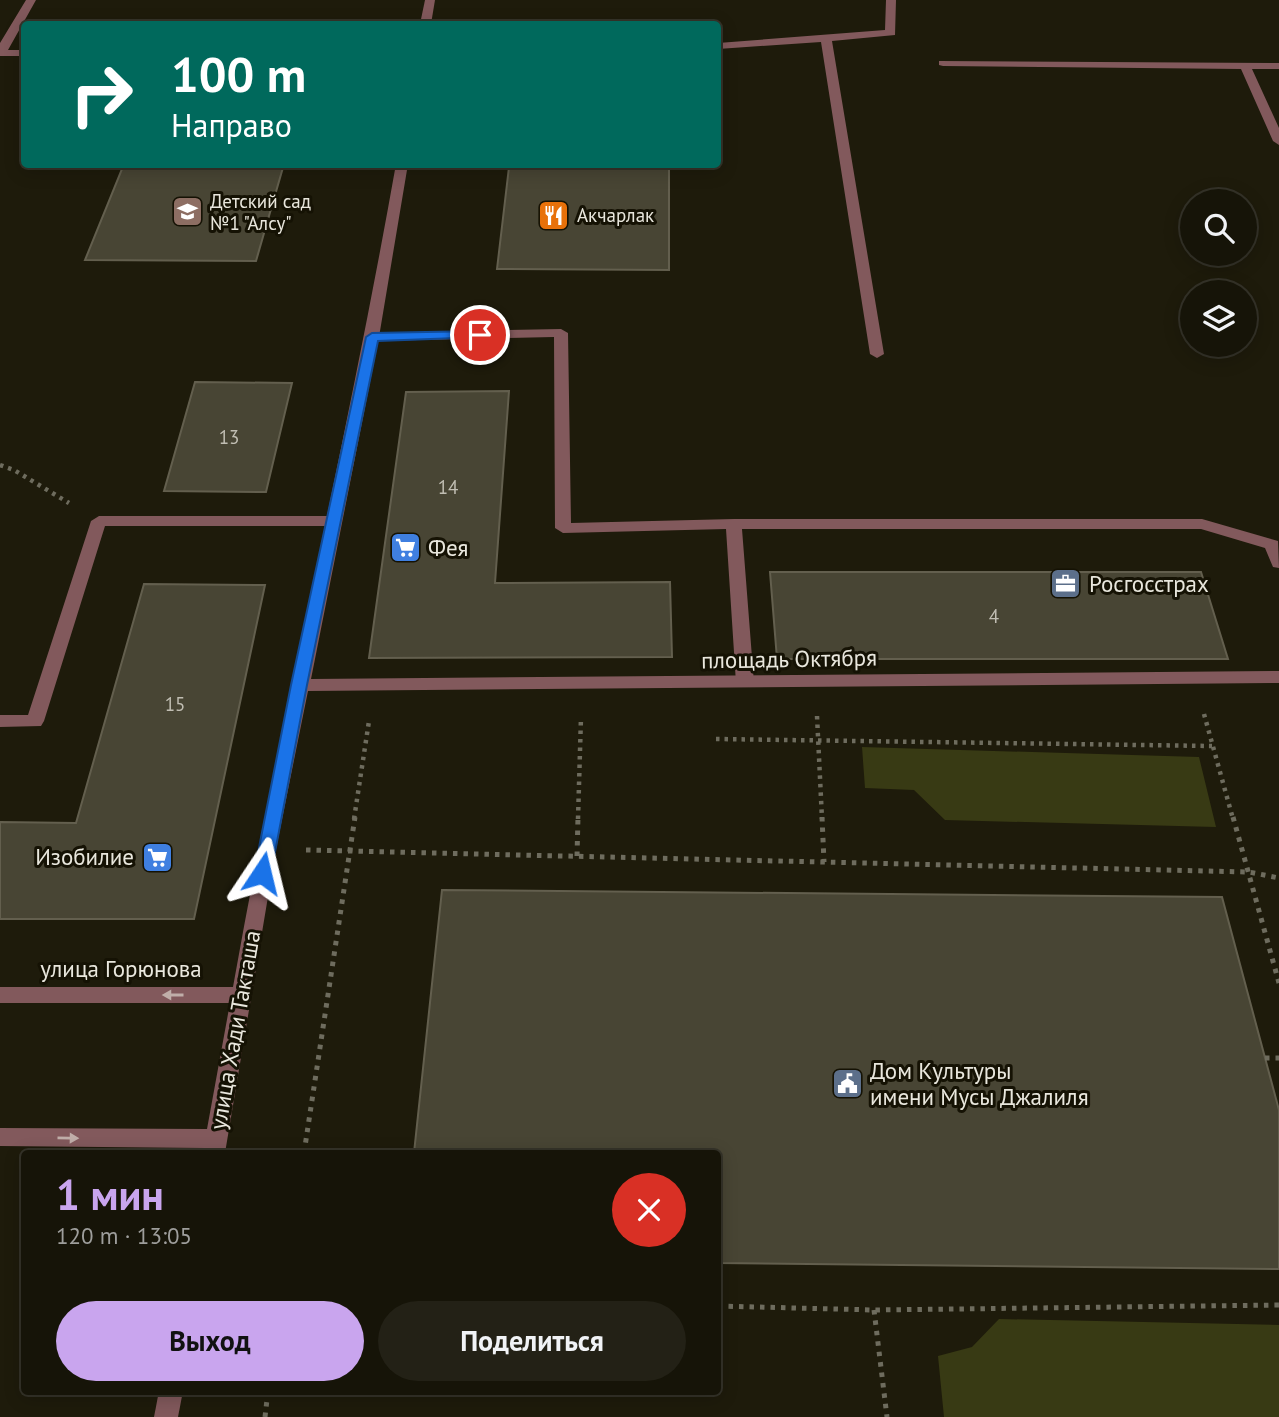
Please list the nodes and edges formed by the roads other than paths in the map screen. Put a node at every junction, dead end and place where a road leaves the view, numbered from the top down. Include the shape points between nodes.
1 (31, 0) edge
2 (430, 0) edge
3 (891, 0) edge
4 (426, 21) edge
5 (826, 38) junction
6 (721, 46) edge
7 (0, 53) edge
8 (21, 53) edge
9 (943, 63) dead end
10 (1245, 66) junction
11 (1279, 66) edge
12 (1279, 141) edge
13 (401, 168) edge
14 (372, 337) junction
15 (877, 354) dead end
16 (334, 520) junction
17 (734, 524) junction
18 (1279, 563) edge
19 (1279, 677) edge
20 (745, 683) junction
21 (299, 685) junction
22 (0, 721) edge
23 (0, 995) edge
24 (241, 995) junction
25 (0, 1137) edge
26 (215, 1146) edge
27 (170, 1395) edge
28 (166, 1417) edge

1 - 7 street
2 - 4 street
3 - 5 street via 891,33
5 - 6 street
5 - 15 street
7 - 8 street
9 - 10 street
10 - 11 street
10 - 12 street
13 - 14 street, улица Хади Такташа
14 - 16 street, улица Хади Такташа
14 - 17 street via 561,333 563,528
16 - 21 street, улица Хади Такташа
16 - 22 street via 99,521 35,720
17 - 18 street via 1202,524 1272,545
17 - 20 street
19 - 20 street, площадь Октября
20 - 21 street, площадь Октября
21 - 24 street, улица Хади Такташа
24 -> 23 street, улица Горюнова
24 - 26 street, улица Хади Такташа
25 -> 26 street
27 - 28 street

